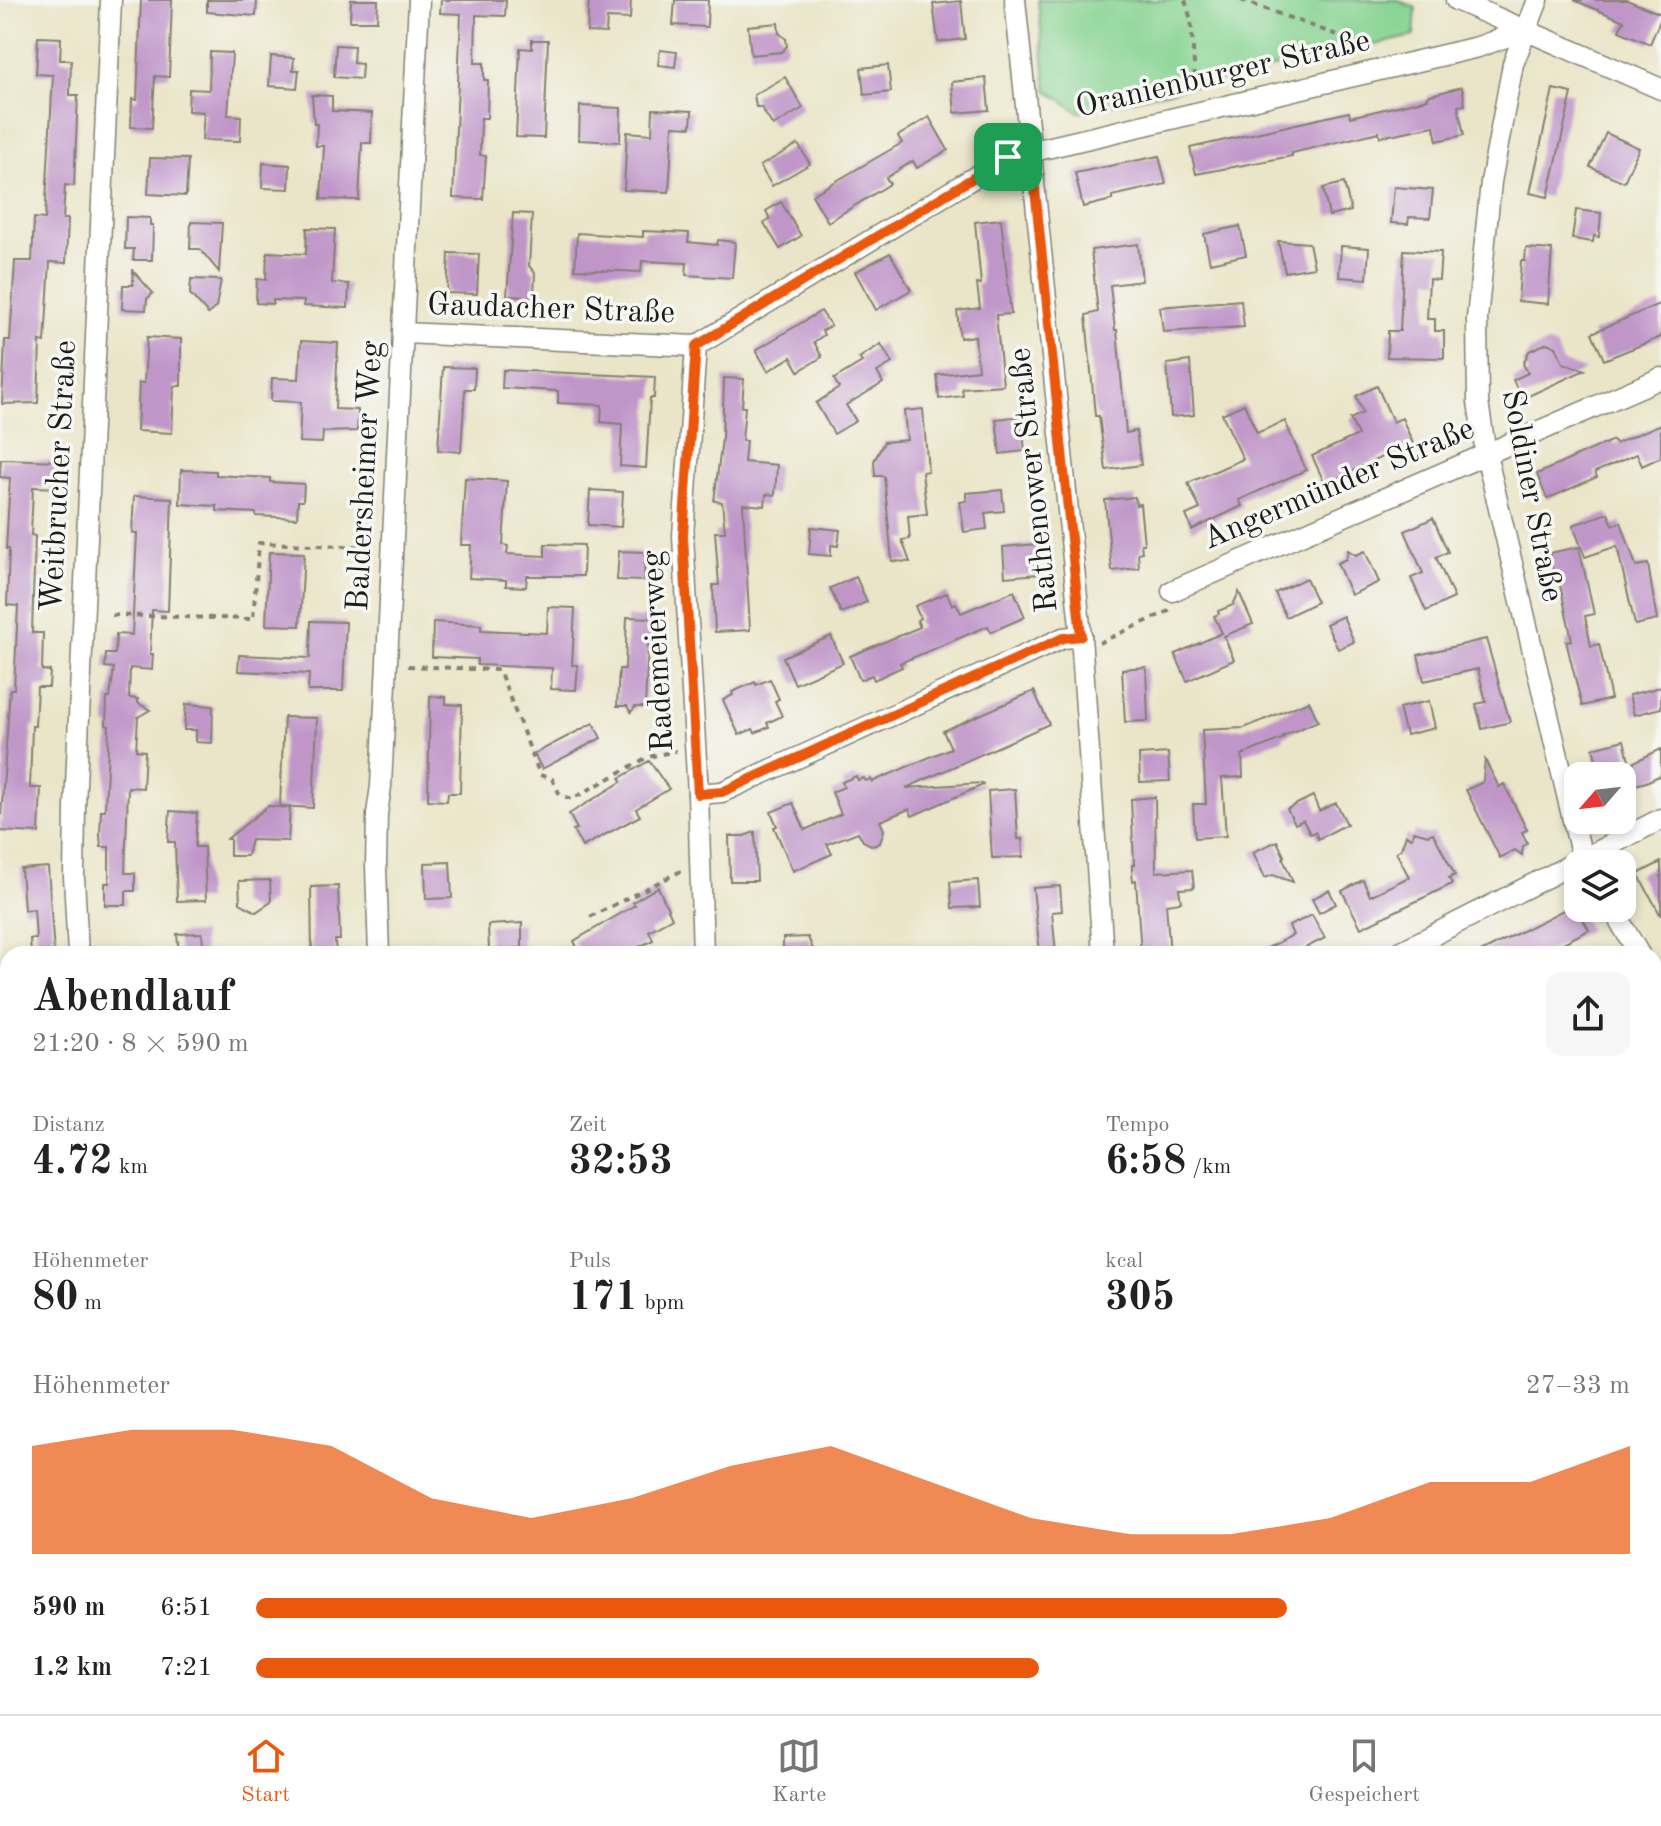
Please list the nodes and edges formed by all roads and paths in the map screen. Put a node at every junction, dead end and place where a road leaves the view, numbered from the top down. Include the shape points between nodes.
1 (111, 0) edge
2 (419, 0) edge
3 (1015, 0) edge
4 (1185, 0) edge
5 (1241, 0) edge
6 (1456, 0) edge
7 (1538, 0) edge
8 (1525, 30) junction
9 (1375, 71) junction
10 (1661, 89) edge
11 (1201, 111) junction
12 (1031, 150) junction
13 (403, 333) junction
14 (696, 346) junction
15 (1661, 378) edge
16 (1486, 454) junction
17 (372, 547) dead end
18 (1174, 599) joint
19 (112, 615) dead end
20 (1089, 640) junction
21 (408, 666) dead end
22 (695, 748) junction
23 (698, 794) junction
24 (1661, 819) edge
25 (1583, 850) edge
26 (1606, 850) edge
27 (700, 864) junction
28 (1564, 872) edge
29 (590, 917) dead end
30 (1620, 922) edge
31 (78, 946) edge
32 (379, 946) edge
33 (703, 946) edge
34 (1103, 946) edge
35 (1412, 946) edge
36 (1634, 946) edge
37 (1336, 1714) edge
38 (1347, 1714) edge

1 - 31 street, Weitbrucher Straße via 75,807
2 - 13 street, Baldersheimer Weg
3 - 12 street, Rathenower Straße
4 - 11 path
5 - 9 path via 1367,46
6 - 8 street
7 - 8 street, Soldiner Straße
8 - 9 street, Oranienburger Straße via 1478,47
8 - 10 street
8 - 16 street, Soldiner Straße via 1502,119 1484,239 1477,319 1478,402
9 - 11 street, Oranienburger Straße
11 - 12 street, Oranienburger Straße
12 - 14 street, Oranienburger Straße via 995,165
12 - 20 street, Rathenower Straße
13 - 14 street, Gaudacher Straße
13 - 32 street, Baldersheimer Weg via 377,814
14 - 22 street, Rademeierweg via 683,536
15 - 16 street, Angermünder Straße
16 - 18 street, Angermünder Straße
16 - 25 street, Soldiner Straße
17 - 19 path via 259,543 253,619
18 - 20 path
20 - 23 street via 1063,638 722,792
20 - 34 street, Rathenower Straße
21 - 22 path via 499,670 540,775 572,799 648,757
22 - 23 street, Rademeierweg
23 - 27 street, Rademeierweg
24 - 26 street
27 - 29 path
27 - 33 street, Rademeierweg
28 - 35 street
30 - 36 street
37 - 38 lane

